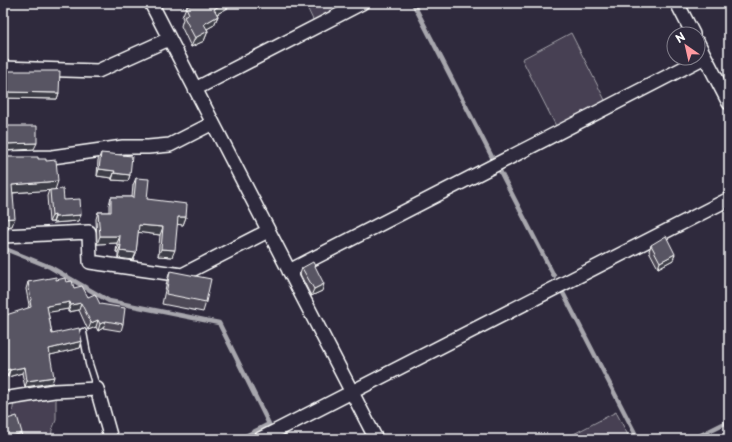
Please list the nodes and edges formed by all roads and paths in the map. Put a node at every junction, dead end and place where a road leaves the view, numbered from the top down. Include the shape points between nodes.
1 (151, 3) edge
2 (362, 3) edge
3 (677, 3) edge
4 (689, 26) edge
5 (169, 39) junction
6 (706, 59) edge
7 (688, 66) edge
8 (3, 68) edge
9 (195, 89) junction
10 (729, 104) edge
11 (213, 123) junction
12 (3, 158) edge
13 (729, 199) edge
14 (268, 231) junction
15 (3, 236) edge
16 (289, 271) junction
17 (83, 332) dead end
18 (97, 389) junction
19 (352, 392) junction
20 (3, 399) edge
21 (110, 439) edge
22 (260, 439) edge
23 (376, 439) edge

1 - 5 street
2 - 9 street
3 - 4 street
5 - 8 street via 98,71
5 - 9 street
6 - 10 street
7 - 16 street
9 - 11 street
11 - 12 street via 170,145 148,148 123,147 52,157
11 - 14 street
13 - 19 street
14 - 15 street via 182,275 90,262 89,232
14 - 16 street
16 - 19 street
17 - 18 lane
18 - 20 street via 54,391
18 - 21 street
19 - 22 street
19 - 23 street

